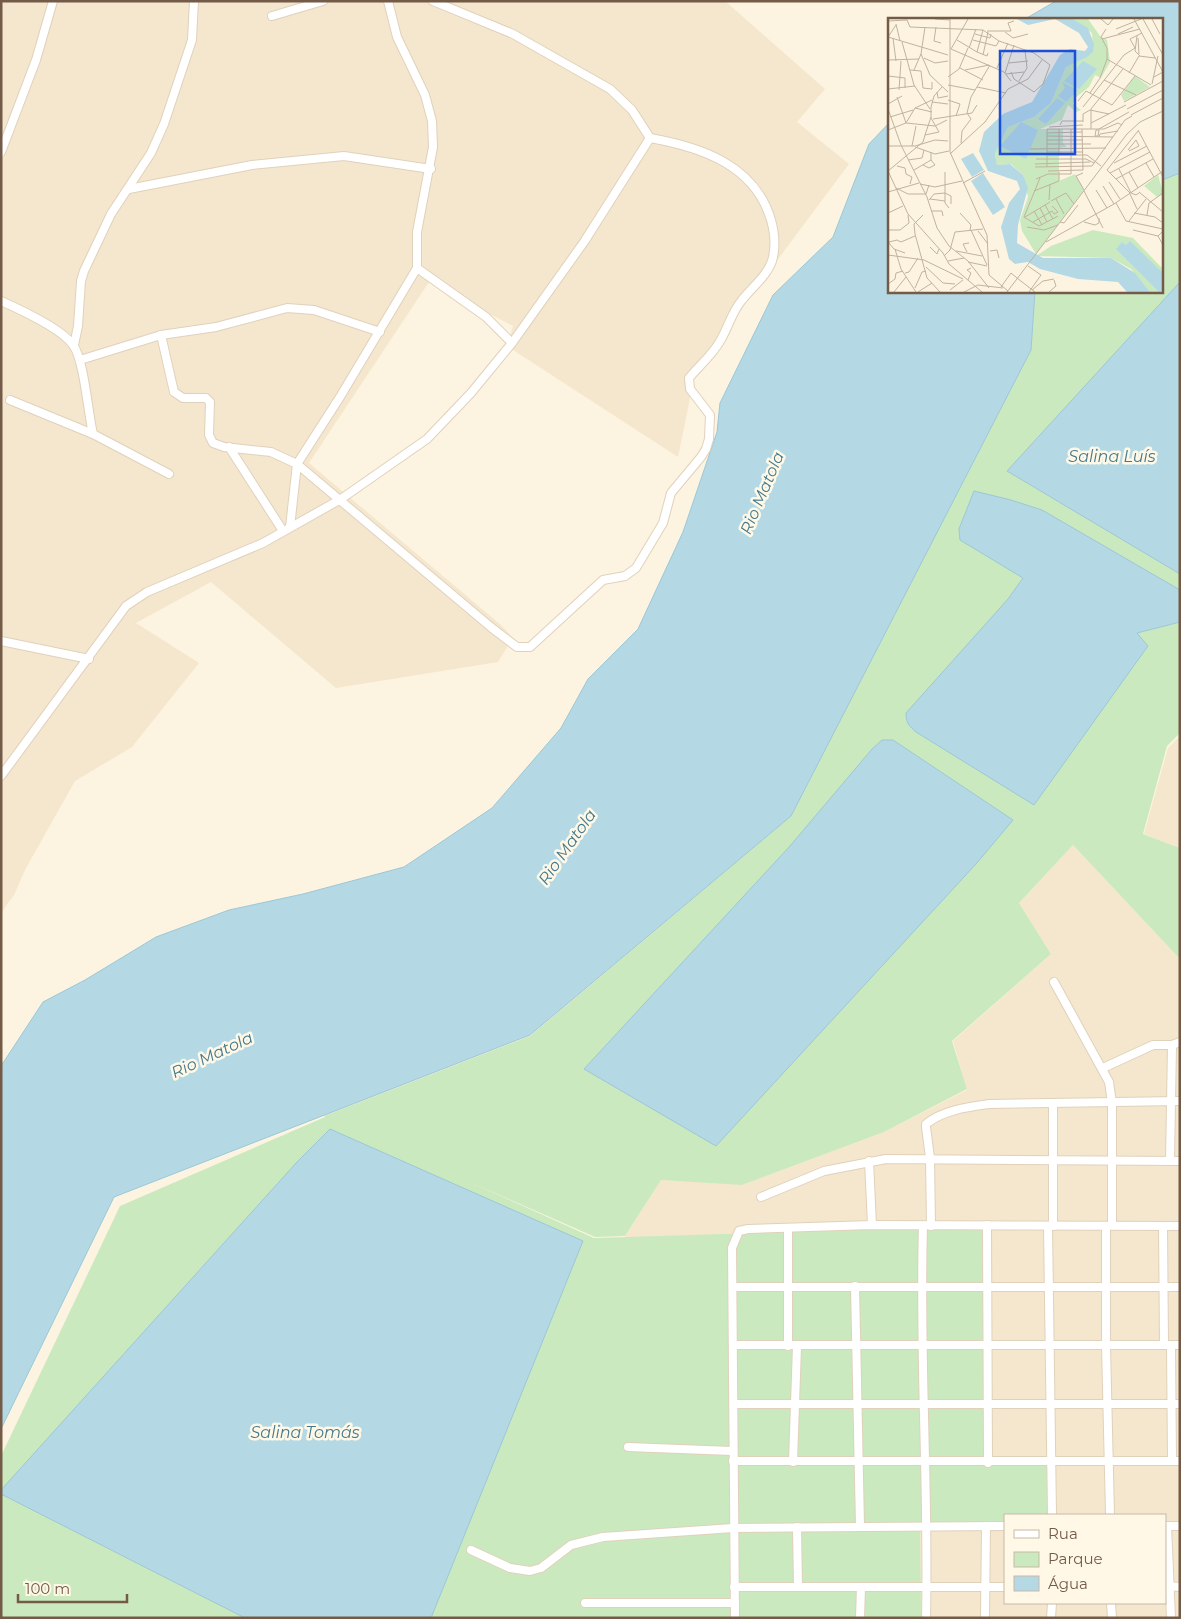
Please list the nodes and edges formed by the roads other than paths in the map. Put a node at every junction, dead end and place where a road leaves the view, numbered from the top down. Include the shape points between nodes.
1 (53, 1) edge
2 (194, 1) edge
3 (323, 1) edge
4 (388, 1) edge
5 (433, 1) edge
6 (272, 16) dead end
7 (650, 138) junction
8 (1, 152) edge
9 (431, 169) junction
10 (129, 189) junction
11 (417, 268) junction
12 (1, 302) edge
13 (380, 332) junction
14 (161, 335) junction
15 (512, 343) junction
16 (74, 345) junction
17 (80, 360) junction
18 (10, 400) dead end
19 (93, 434) junction
20 (229, 447) junction
21 (297, 464) junction
22 (169, 474) dead end
23 (341, 499) junction
24 (286, 529) junction
25 (1, 641) edge
26 (89, 659) junction
27 (1, 776) edge
28 (1054, 982) dead end
29 (1180, 1042) edge
30 (1172, 1045) junction
31 (1103, 1068) junction
32 (1170, 1101) junction
33 (1180, 1101) edge
34 (1054, 1103) junction
35 (1112, 1103) junction
36 (930, 1158) junction
37 (1054, 1159) junction
38 (1113, 1160) junction
39 (870, 1161) junction
40 (1170, 1161) junction
41 (1180, 1161) edge
42 (760, 1197) dead end
43 (987, 1225) junction
44 (872, 1226) junction
45 (927, 1226) junction
46 (1050, 1226) junction
47 (1109, 1226) junction
48 (1163, 1226) junction
49 (1180, 1226) edge
50 (788, 1228) junction
51 (855, 1286) junction
52 (1106, 1286) junction
53 (733, 1287) junction
54 (788, 1287) junction
55 (986, 1287) junction
56 (1048, 1287) junction
57 (1164, 1287) junction
58 (1180, 1287) edge
59 (921, 1288) junction
60 (1167, 1345) junction
61 (1180, 1345) edge
62 (733, 1346) junction
63 (788, 1346) junction
64 (797, 1346) junction
65 (856, 1346) junction
66 (924, 1346) junction
67 (987, 1346) junction
68 (1048, 1346) junction
69 (1106, 1346) junction
70 (924, 1403) junction
71 (1050, 1403) junction
72 (735, 1404) junction
73 (796, 1404) junction
74 (989, 1404) junction
75 (1108, 1404) junction
76 (1176, 1404) edge
77 (857, 1405) junction
78 (628, 1447) dead end
79 (732, 1451) junction
80 (732, 1461) junction
81 (1176, 1461) edge
82 (793, 1462) junction
83 (1051, 1462) junction
84 (1110, 1462) junction
85 (858, 1463) junction
86 (924, 1463) junction
87 (988, 1463) junction
88 (1052, 1514) edge
89 (1110, 1514) edge
90 (860, 1526) junction
91 (927, 1526) junction
92 (986, 1526) junction
93 (1004, 1526) edge
94 (1166, 1526) edge
95 (1180, 1526) edge
96 (797, 1527) junction
97 (733, 1528) junction
98 (471, 1550) dead end
99 (1167, 1586) edge
100 (734, 1587) junction
101 (798, 1587) junction
102 (861, 1587) junction
103 (926, 1587) junction
104 (985, 1587) junction
105 (1004, 1587) edge
106 (1180, 1587) edge
107 (586, 1603) dead end
108 (735, 1603) junction
109 (1052, 1604) edge
110 (1111, 1604) edge
111 (735, 1618) edge
112 (860, 1618) edge
113 (926, 1618) edge
114 (985, 1618) edge
115 (1051, 1618) edge
116 (1112, 1618) edge
117 (1170, 1618) edge

1 - 8 street via 36,60
2 - 10 street via 192,40 164,124
3 - 6 street
4 - 9 street via 397,37 425,95 432,121
5 - 7 street via 513,34 610,89 632,110
7 - 15 street via 584,242
7 - 23 street via 696,148 723,160 741,173 762,196 774,228 776,246 771,263 734,310 718,345 689,378 690,389 710,415 709,439 701,457 671,493 663,522 636,568 625,576 603,580 535,643 524,649 492,628
9 - 10 street via 344,156 252,165
9 - 11 street via 417,232
10 - 16 street via 111,214 84,271
11 - 13 street
11 - 15 street via 486,317
12 - 16 street via 58,330
13 - 14 street via 314,310 287,308 216,327
13 - 21 street
14 - 17 street
14 - 20 street via 174,392 183,398 209,400 210,439 217,446
15 - 23 street via 427,439
16 - 17 street
17 - 19 street
18 - 19 street
19 - 22 street
20 - 21 street via 271,452
20 - 24 street
21 - 23 street
21 - 24 street
23 - 24 street
24 - 26 street via 245,552 133,600
25 - 26 street
26 - 27 street
28 - 31 street
29 - 30 street
30 - 31 street via 1153,1045
30 - 32 street
31 - 35 street
32 - 33 street
32 - 35 street
32 - 40 street
34 - 35 street
34 - 36 street via 989,1104 934,1117 926,1124
34 - 37 street
35 - 38 street
36 - 37 street
36 - 39 street
36 - 45 street
37 - 38 street
37 - 46 street
38 - 40 street
38 - 47 street
39 - 42 street via 824,1172
39 - 44 street
40 - 41 street
43 - 45 street
43 - 46 street
43 - 55 street
44 - 45 street
44 - 50 street
45 - 59 street
46 - 47 street
46 - 56 street
47 - 48 street
47 - 52 street
48 - 49 street
48 - 57 street
50 - 53 street via 739,1232 732,1248
50 - 54 street
51 - 54 street
51 - 59 street
51 - 65 street
52 - 56 street
52 - 57 street
52 - 69 street
53 - 54 street
53 - 62 street
54 - 63 street
55 - 56 street
55 - 59 street
55 - 67 street
56 - 68 street
57 - 58 street
57 - 60 street
59 - 66 street
60 - 61 street
60 - 69 street
60 - 76 street
62 - 63 street
62 - 72 street
63 - 64 street
64 - 65 street
64 - 73 street
65 - 66 street
65 - 77 street
66 - 67 street
66 - 70 street
67 - 68 street
67 - 74 street
68 - 69 street
68 - 71 street
69 - 75 street
70 - 74 street
70 - 77 street
70 - 86 street
71 - 74 street
71 - 75 street
71 - 83 street
72 - 73 street
72 - 79 street
73 - 77 street
73 - 82 street
74 - 87 street
75 - 76 street
75 - 84 street
76 - 81 street
77 - 85 street
78 - 79 street
79 - 80 street
80 - 82 street
80 - 97 street
81 - 84 street
82 - 85 street
83 - 84 street
83 - 87 street
83 - 88 street
84 - 89 street
85 - 86 street
85 - 90 street
86 - 87 street
86 - 91 street
90 - 91 street
90 - 96 street
91 - 92 street
91 - 103 street
92 - 93 street
92 - 104 street
94 - 95 street
94 - 99 street
96 - 97 street
96 - 101 street
97 - 98 street via 587,1540 571,1545 536,1570 510,1568
97 - 100 street
99 - 106 street
99 - 117 street
100 - 101 street
100 - 108 street
101 - 102 street
102 - 103 street
102 - 112 street
103 - 104 street
103 - 113 street
104 - 105 street
104 - 114 street
107 - 108 street
108 - 111 street
109 - 115 street
110 - 116 street

